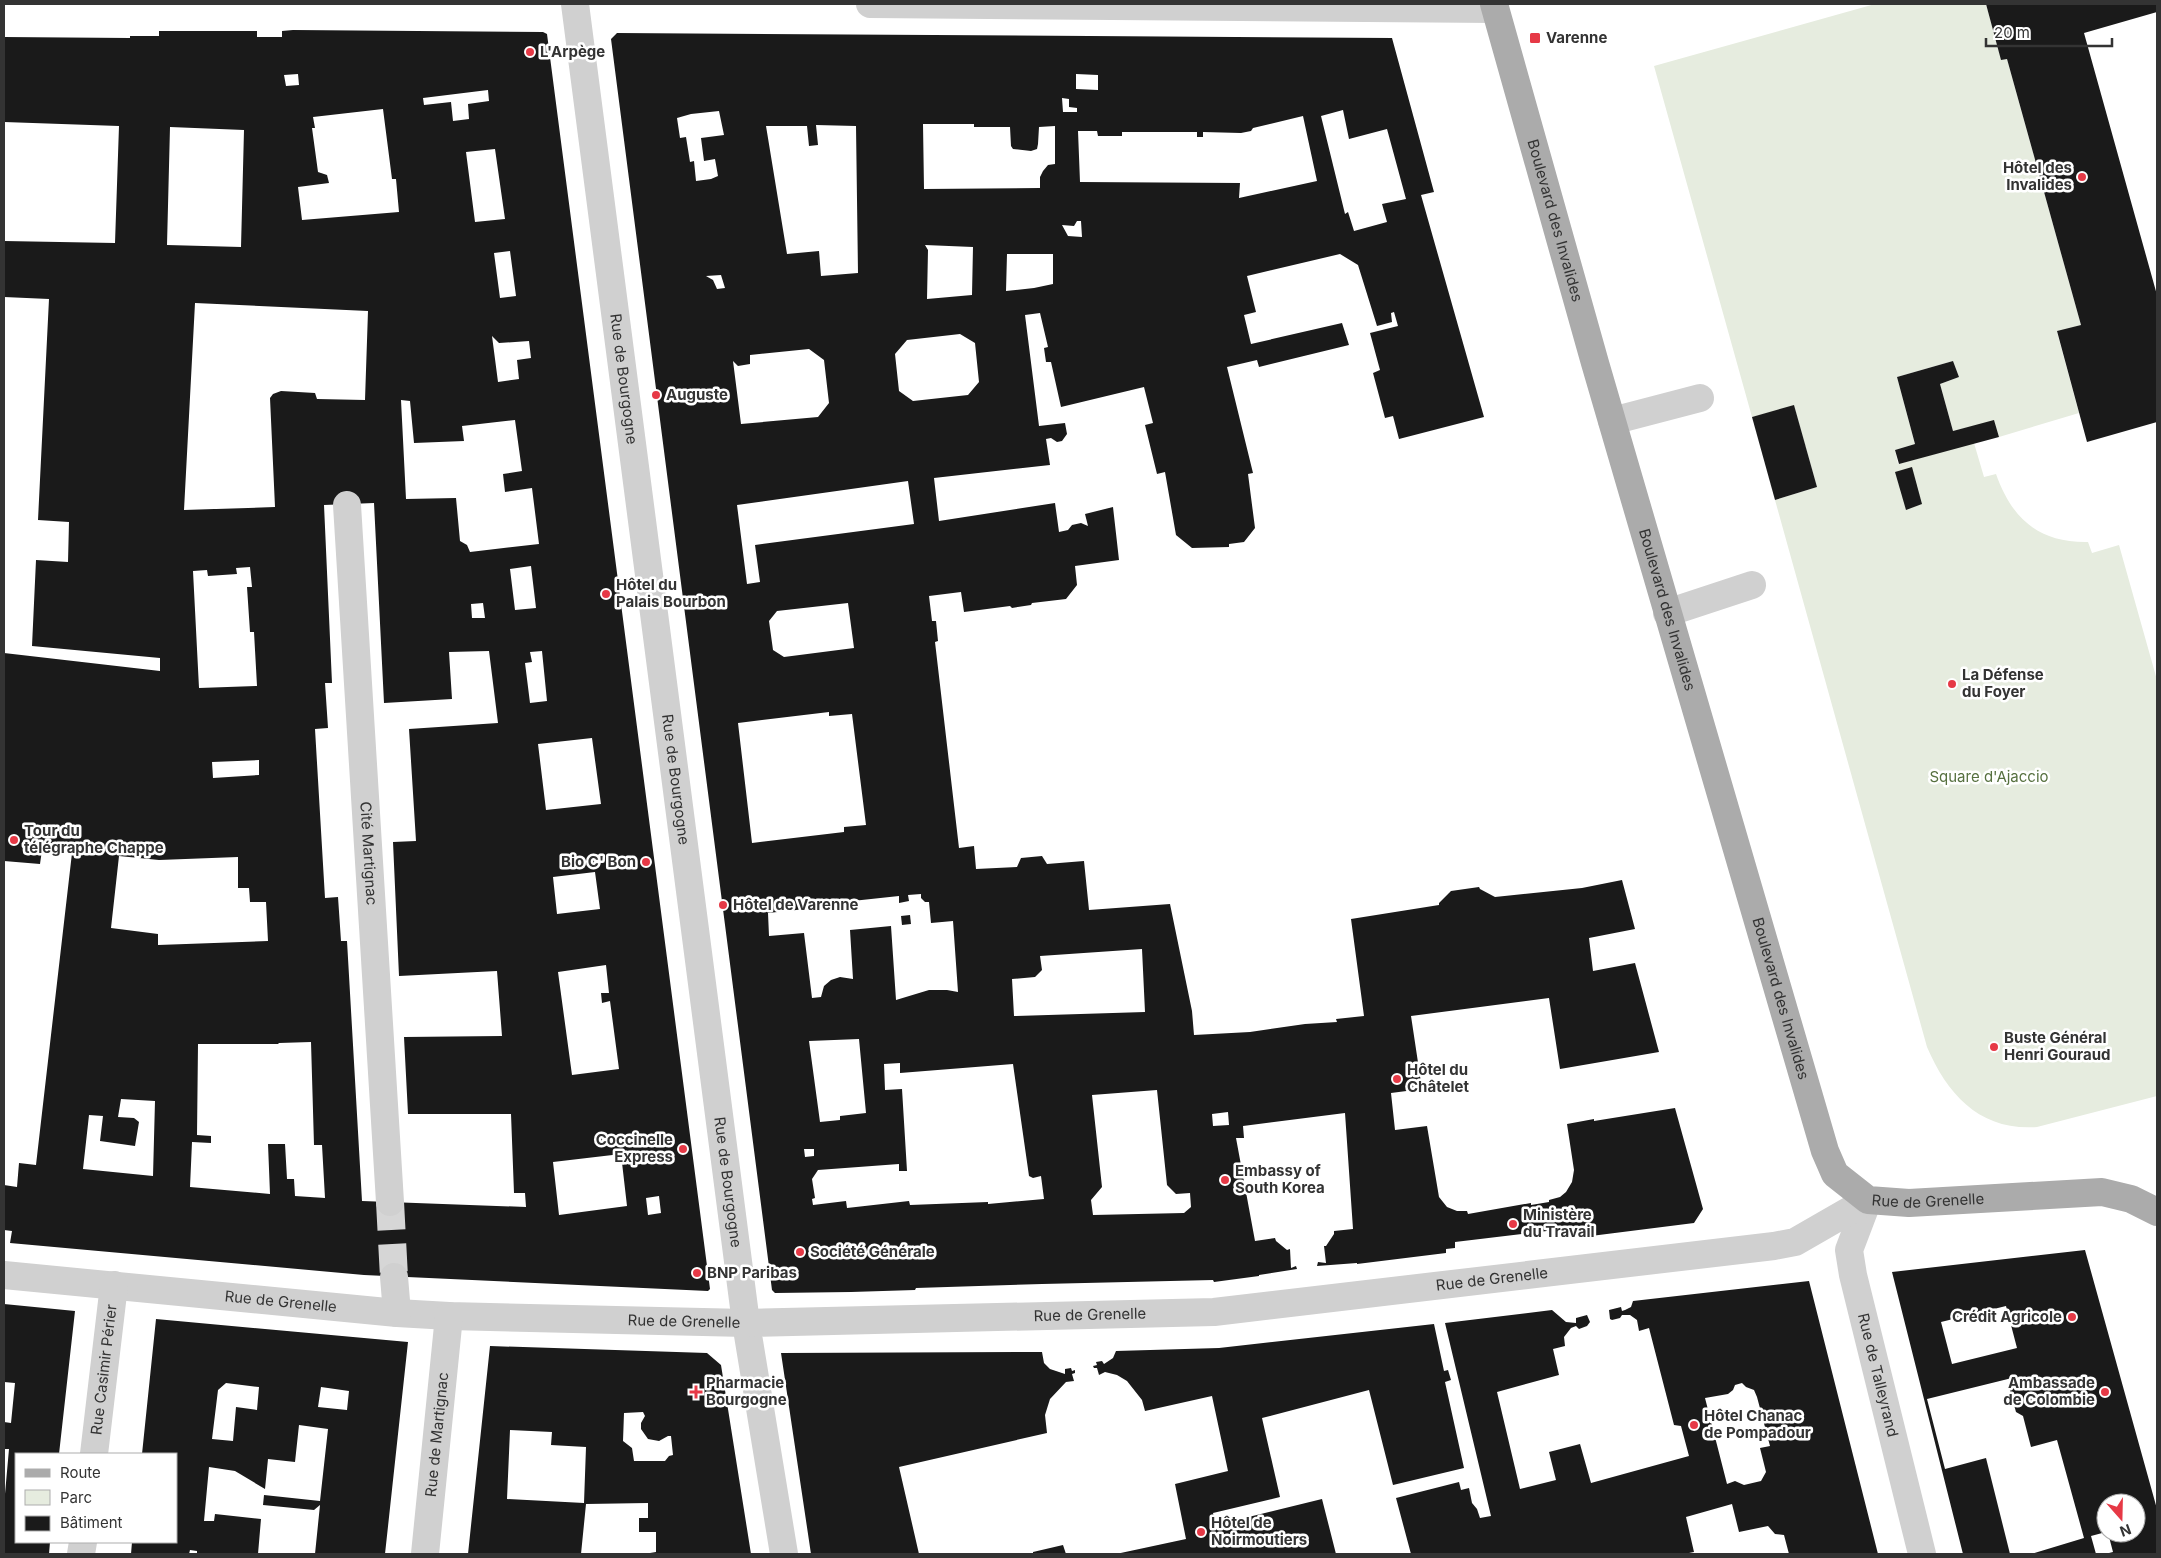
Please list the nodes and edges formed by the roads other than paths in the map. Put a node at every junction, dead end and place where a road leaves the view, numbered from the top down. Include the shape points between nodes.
1 (575, 4) edge
2 (870, 4) edge
3 (1495, 7) edge
4 (1700, 398) dead end
5 (1612, 421) junction
6 (347, 505) dead end
7 (1752, 585) dead end
8 (1667, 613) junction
9 (1868, 1200) junction
10 (390, 1202) tunnel mouth
11 (2157, 1212) edge
12 (4, 1275) edge
13 (394, 1277) tunnel mouth
14 (114, 1286) junction
15 (396, 1313) junction
16 (449, 1316) junction
17 (746, 1323) junction
18 (94, 1453) edge
19 (425, 1554) edge
20 (784, 1554) edge
21 (1922, 1554) edge

1 - 17 street, Rue de Bourgogne
2 - 3 street
3 - 5 main road, Boulevard des Invalides
4 - 5 street
5 - 8 main road, Boulevard des Invalides
6 - 10 street, Cité Martignac
7 - 8 street
8 - 9 main road, Boulevard des Invalides via 1825,1151 1835,1174
9 - 11 main road, Rue de Grenelle via 1909,1203 2102,1192 2132,1199
9 - 17 street, Rue de Grenelle via 1796,1242 1774,1246 1214,1312
9 - 21 street, Rue de Talleyrand via 1849,1250
12 - 14 street, Rue de Grenelle
13 - 15 street
14 - 15 street, Rue de Grenelle
14 - 18 street, Rue Casimir Périer
15 - 16 street, Rue de Grenelle
16 - 17 street, Rue de Grenelle
16 - 19 street, Rue de Martignac
17 - 20 street, Rue de Bourgogne

